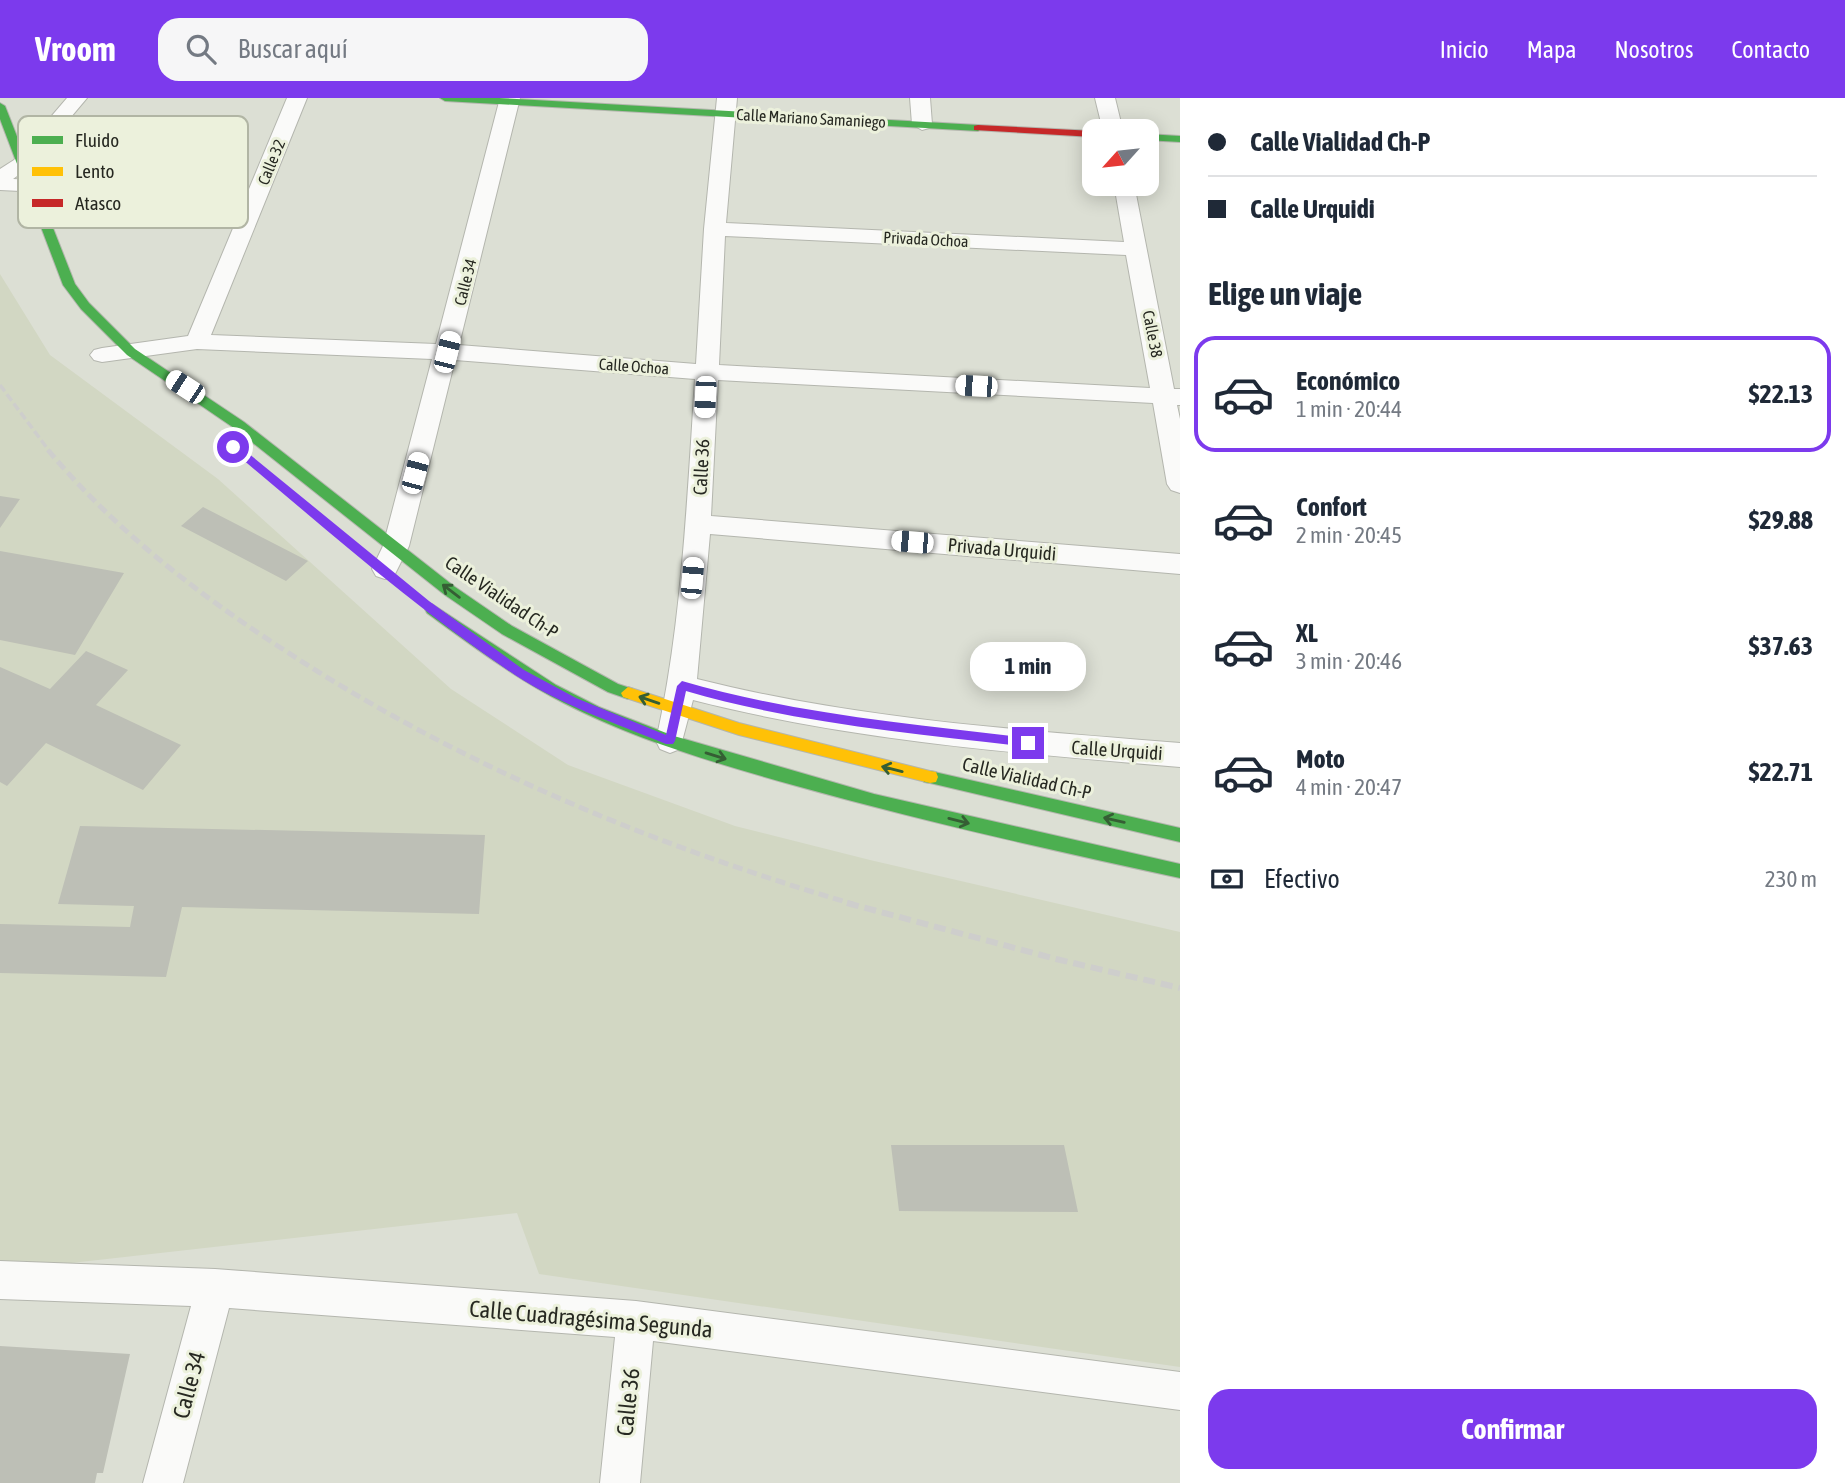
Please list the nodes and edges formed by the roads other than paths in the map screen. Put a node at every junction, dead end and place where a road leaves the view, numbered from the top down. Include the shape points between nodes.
1 (77, 98) edge
2 (297, 98) edge
3 (445, 98) edge
4 (920, 98) edge
5 (1105, 98) edge
6 (510, 100) edge
7 (0, 106) edge
8 (726, 106) edge
9 (62, 116) edge
10 (1110, 119) edge
11 (922, 124) junction
12 (1082, 133) edge
13 (1159, 138) edge
14 (1180, 139) edge
15 (18, 156) edge
16 (18, 167) edge
17 (3, 183) edge
18 (248, 195) edge
19 (258, 195) junction
20 (1126, 196) edge
21 (248, 219) edge
22 (47, 228) edge
23 (244, 228) edge
24 (715, 229) junction
25 (1136, 249) junction
26 (197, 342) junction
27 (97, 351) dead end
28 (447, 352) junction
29 (126, 360) junction
30 (706, 372) junction
31 (1173, 397) edge
32 (1180, 484) edge
33 (698, 524) junction
34 (396, 546) junction
35 (1180, 564) edge
36 (385, 570) dead end
37 (415, 595) dead end
38 (679, 698) junction
39 (670, 741) junction
40 (1180, 755) edge
41 (1180, 835) edge
42 (1180, 871) edge
43 (0, 1280) edge
44 (215, 1288) junction
45 (636, 1321) junction
46 (1180, 1391) edge
47 (163, 1483) edge
48 (620, 1483) edge

1 - 9 street
2 - 19 street, Calle 32
3 - 6 main road, Calle Mariano Samaniego
4 - 11 street
5 - 10 street
6 - 8 main road, Calle Mariano Samaniego
6 - 28 street, Calle 34
7 - 15 main road, Calle Vialidad Ch-P
8 - 11 main road, Calle Mariano Samaniego
8 - 24 street, Calle 36
11 - 12 main road, Calle Mariano Samaniego
13 - 14 main road
16 - 17 street
18 - 19 street
19 - 21 street, Calle 32
20 - 25 street, Calle 38
22 - 29 main road, Calle Vialidad Ch-P via 69,285
23 - 26 street, Calle 32
24 - 25 street, Privada Ochoa
24 - 30 street, Calle 36
25 - 31 street, Calle 38
26 - 28 street, Calle Ochoa
26 - 29 street, Calle Ochoa
27 - 29 street, Calle Ochoa
28 - 30 street, Calle Ochoa
28 - 34 street, Calle 34
29 - 34 main road, Calle Vialidad Ch-P via 239,425
30 - 31 street, Calle Ochoa
30 - 33 street, Calle 36
31 - 32 street, Calle 38
33 - 35 street, Privada Urquidi
33 - 38 street, Calle 36
34 - 36 street, Calle 34
38 -> 34 main road, Calle Vialidad Ch-P via 613,688 538,648 450,591
37 - 39 main road via 520,673 572,701
38 - 39 street, Calle 36
38 - 40 street, Calle Urquidi via 1028,743
41 -> 38 main road, Calle Vialidad Ch-P via 891,768
39 -> 42 main road via 815,785
43 - 44 street, Calle Cuadragésima Segunda
44 - 45 street, Calle Cuadragésima Segunda
44 - 47 street, Calle 34
45 - 46 street, Calle Cuadragésima Segunda
45 - 48 street, Calle 36

